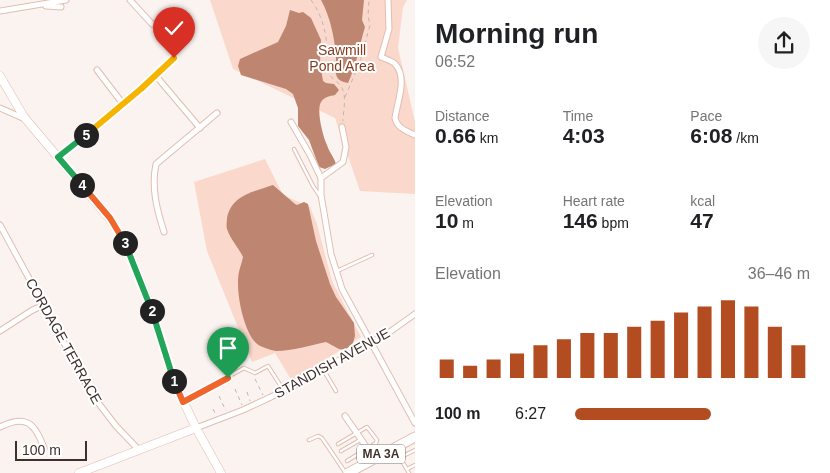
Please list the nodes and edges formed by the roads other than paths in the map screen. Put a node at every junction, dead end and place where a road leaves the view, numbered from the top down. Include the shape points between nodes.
1 (66, 0) edge
2 (130, 0) edge
3 (388, 0) edge
4 (59, 1) edge
5 (36, 6) junction
6 (61, 7) dead end
7 (0, 11) edge
8 (152, 24) dead end
9 (174, 58) dead end
10 (97, 70) dead end
11 (0, 76) edge
12 (156, 76) junction
13 (123, 104) junction
14 (0, 108) edge
15 (217, 114) dead end
16 (27, 120) junction
17 (291, 122) dead end
18 (342, 127) road end
19 (200, 128) junction
20 (415, 135) edge
21 (294, 148) dead end
22 (58, 157) junction
23 (321, 178) junction
24 (321, 197) junction
25 (0, 224) edge
26 (164, 232) dead end
27 (372, 256) dead end
28 (336, 271) junction
29 (44, 306) junction
30 (415, 314) edge
31 (0, 331) edge
32 (371, 343) junction
33 (323, 369) junction
34 (284, 391) junction
35 (336, 391) dead end
36 (183, 402) junction
37 (345, 416) dead end
38 (415, 423) edge
39 (0, 427) edge
40 (196, 428) junction
41 (356, 432) junction
42 (415, 437) edge
43 (361, 439) junction
44 (309, 440) dead end
45 (338, 444) dead end
46 (44, 448) dead end
47 (395, 448) junction
48 (368, 449) junction
49 (139, 450) junction
50 (415, 450) edge
51 (341, 451) dead end
52 (374, 458) junction
53 (400, 458) junction
54 (347, 460) dead end
55 (415, 465) edge
56 (408, 471) edge
57 (80, 473) edge
58 (221, 473) edge
59 (347, 473) edge

1 - 4 street
2 - 8 street
3 - 20 street via 389,29 381,57 394,63 400,74 396,122
4 - 5 street
5 - 6 street
5 - 7 street
9 - 12 street
10 - 13 street
11 - 16 main road
12 - 13 street
12 - 19 street
13 - 22 street
14 - 16 street
15 - 19 street
16 - 22 main road
17 - 23 street
18 - 23 street via 346,147 343,162
19 - 26 street via 156,164 156,209
21 - 24 lane via 312,186
22 - 36 main road via 110,218 124,240
23 - 24 street
24 - 28 street
25 - 29 street, CORDAGE TERRACE
27 - 28 lane
28 - 32 street
29 - 31 street
29 - 49 street, CORDAGE TERRACE via 93,396
30 - 32 street, STANDISH AVENUE
32 - 33 street, STANDISH AVENUE
32 - 38 street
33 - 34 street, STANDISH AVENUE
33 - 35 lane
34 - 36 lane via 268,366 255,373 244,368
34 - 40 street, STANDISH AVENUE
36 - 40 main road
37 - 41 street
39 - 46 street via 11,421 29,423 38,432
40 - 49 main road, STANDISH AVENUE
40 - 58 main road
41 - 43 street
41 - 45 lane
41 - 48 lane via 369,428 377,442
42 - 47 main road, MA 3A
43 - 48 street
43 - 51 lane
44 - 59 lane via 318,436 322,438
47 - 52 main road, MA 3A
47 - 53 lane
48 - 52 street
48 - 54 lane
49 - 57 main road, STANDISH AVENUE
50 - 53 lane
52 - 59 main road, MA 3A
53 - 56 lane
55 - 56 lane

